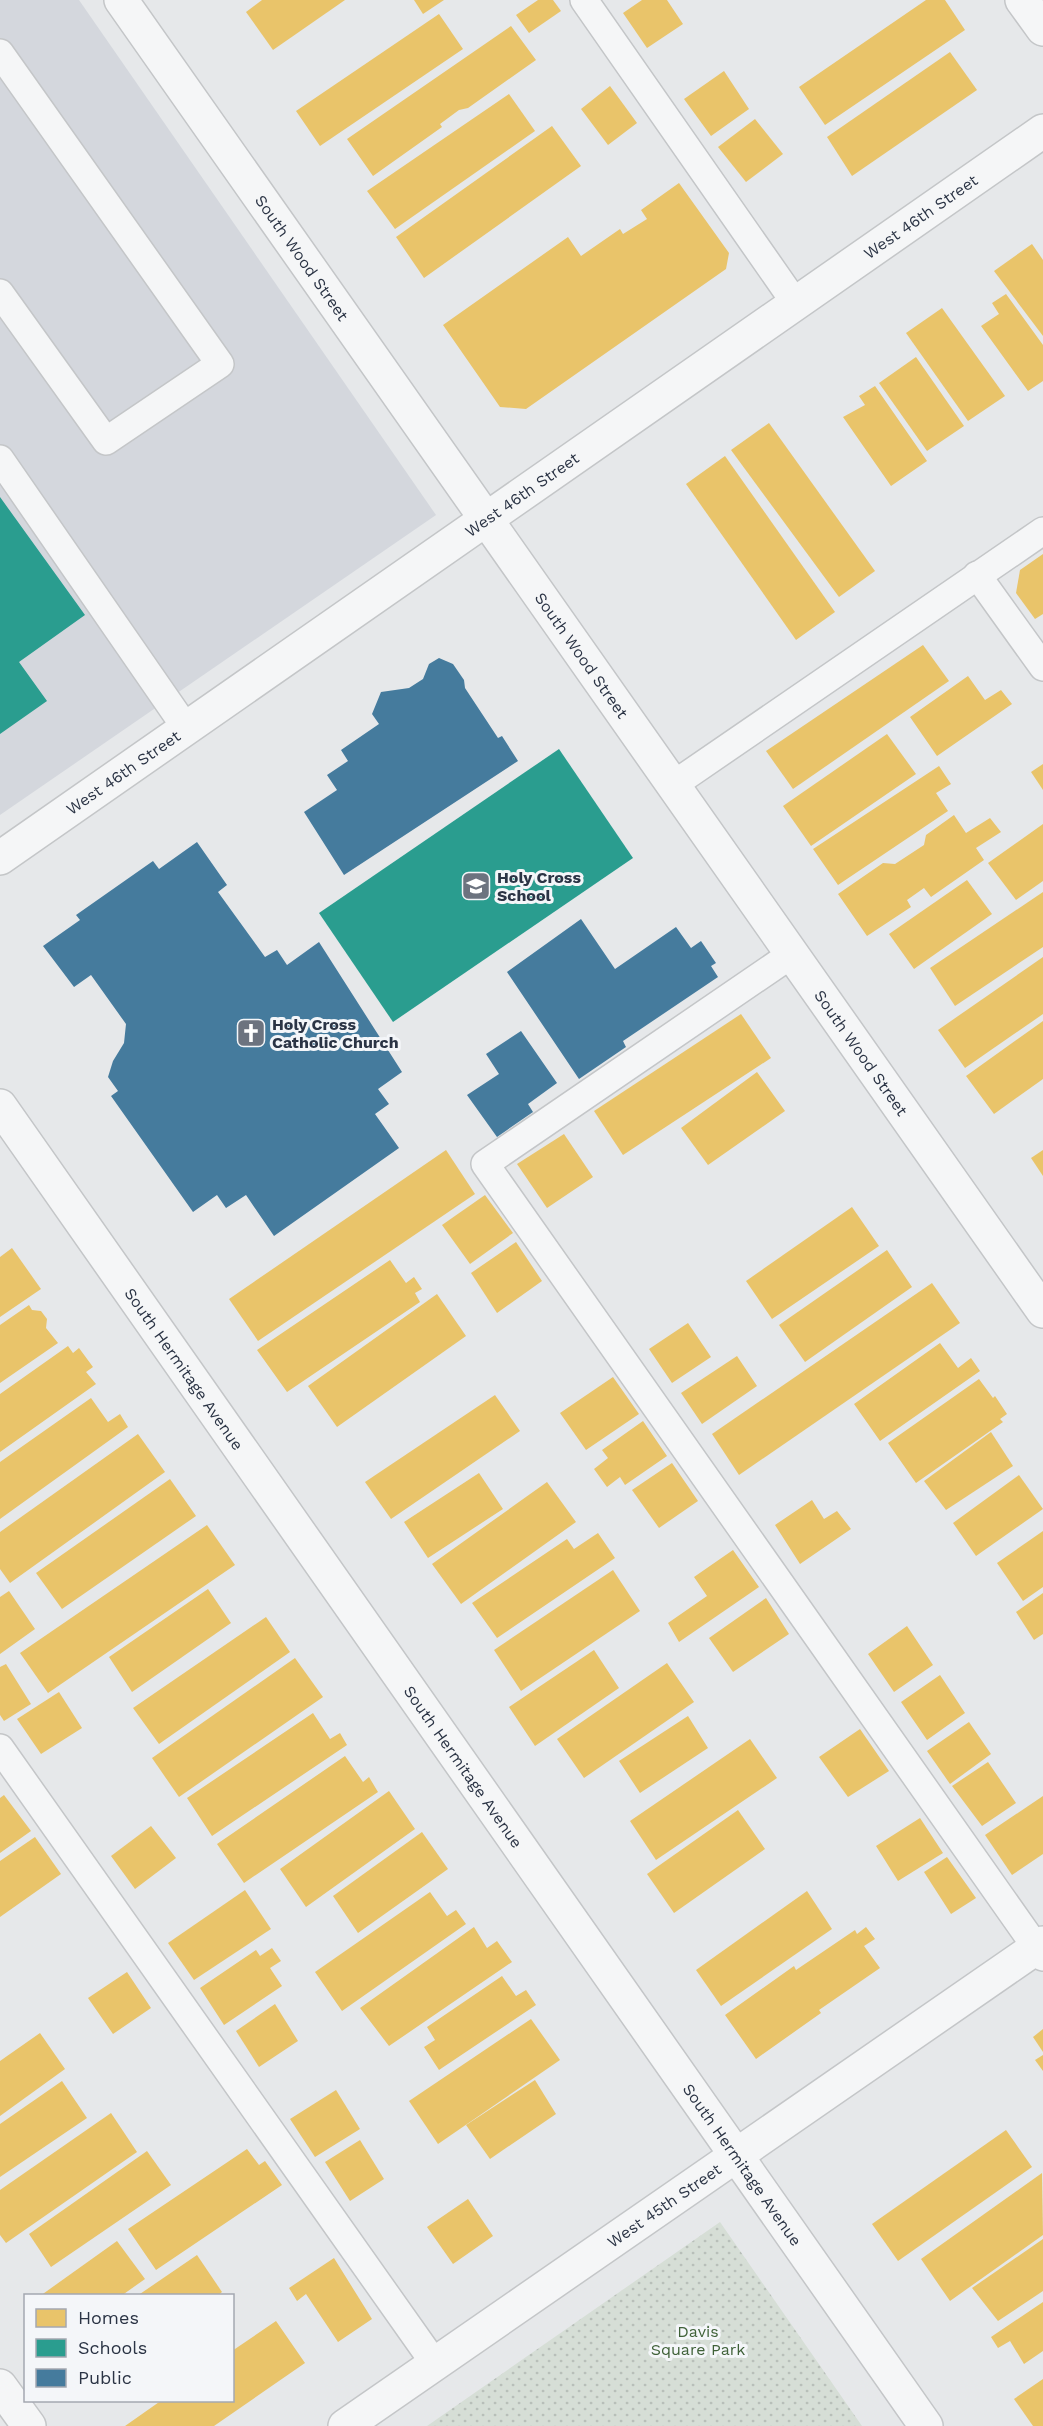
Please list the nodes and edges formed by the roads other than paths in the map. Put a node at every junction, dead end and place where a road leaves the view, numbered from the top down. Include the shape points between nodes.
1 (121, 0) edge
2 (584, 0) edge
3 (1022, 0) edge
4 (1043, 29) edge
5 (0, 52) edge
6 (1043, 131) edge
7 (0, 293) edge
8 (796, 304) junction
9 (0, 459) edge
10 (486, 519) junction
11 (1043, 531) edge
12 (977, 575) junction
13 (1043, 667) edge
14 (186, 728) junction
15 (673, 785) junction
16 (0, 858) edge
17 (792, 954) junction
18 (0, 1106) edge
19 (1043, 1311) edge
20 (0, 1748) edge
21 (1041, 1949) edge
22 (736, 2156) junction
23 (435, 2364) junction
24 (0, 2386) edge
25 (29, 2426) edge
26 (345, 2426) edge
27 (926, 2426) edge

1 - 10 street, South Wood Street
2 - 8 lane
3 - 4 street
5 - 7 lane via 220,364 106,441
6 - 8 street, West 46th Street
8 - 10 street, West 46th Street
9 - 14 lane
10 - 14 street, West 46th Street
10 - 15 street, South Wood Street
11 - 12 lane
12 - 13 lane
12 - 15 lane
14 - 16 street, West 46th Street
15 - 17 street, South Wood Street
17 - 19 street, South Wood Street
17 - 21 lane via 485,1164
18 - 22 street, South Hermitage Avenue
20 - 23 lane
21 - 22 street, West 45th Street
22 - 23 street, West 45th Street
22 - 27 street, South Hermitage Avenue
23 - 26 street, West 45th Street
24 - 25 street

